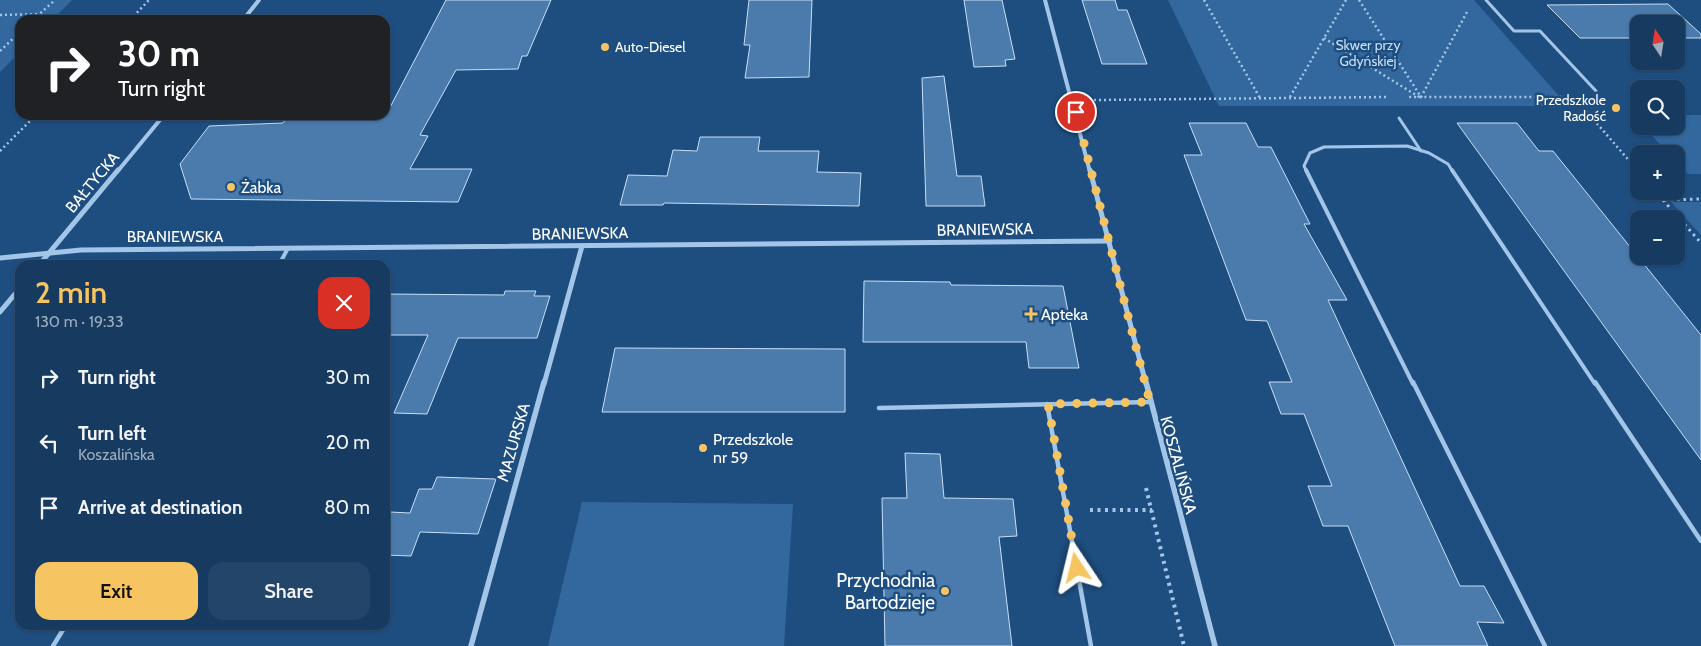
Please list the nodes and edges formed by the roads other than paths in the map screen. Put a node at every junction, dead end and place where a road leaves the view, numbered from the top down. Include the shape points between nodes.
1 (260, 0) edge
2 (1045, 0) edge
3 (1486, 0) edge
4 (247, 15) edge
5 (1596, 91) dead end
6 (1399, 118) dead end
7 (160, 120) edge
8 (1421, 150) junction
9 (1110, 241) junction
10 (582, 246) junction
11 (288, 248) junction
12 (50, 251) junction
13 (0, 258) edge
14 (43, 260) edge
15 (281, 260) edge
16 (15, 294) edge
17 (0, 312) edge
18 (1150, 402) junction
19 (1048, 404) junction
20 (879, 408) dead end
21 (1701, 541) edge
22 (63, 630) edge
23 (53, 646) edge
24 (471, 646) edge
25 (1091, 646) edge
26 (1215, 646) edge
27 (1546, 646) edge

1 - 4 street
2 - 9 street, KOSZALIŃSKA
3 - 5 lane via 1514,31 1540,31
6 - 8 lane
7 - 12 street, BAŁTYCKA
8 - 21 lane via 1448,164
8 - 27 lane via 1407,146 1324,147 1310,154 1304,166
9 - 10 street, BRANIEWSKA
9 - 18 street, KOSZALIŃSKA
10 - 11 street, BRANIEWSKA
10 - 24 street, MAZURSKA
11 - 12 street, BRANIEWSKA
11 - 15 lane
12 - 13 street, BRANIEWSKA
12 - 14 street, BAŁTYCKA
16 - 17 street
18 - 19 lane
18 - 26 street, KOSZALIŃSKA
19 - 20 lane
19 - 25 lane
22 - 23 lane

